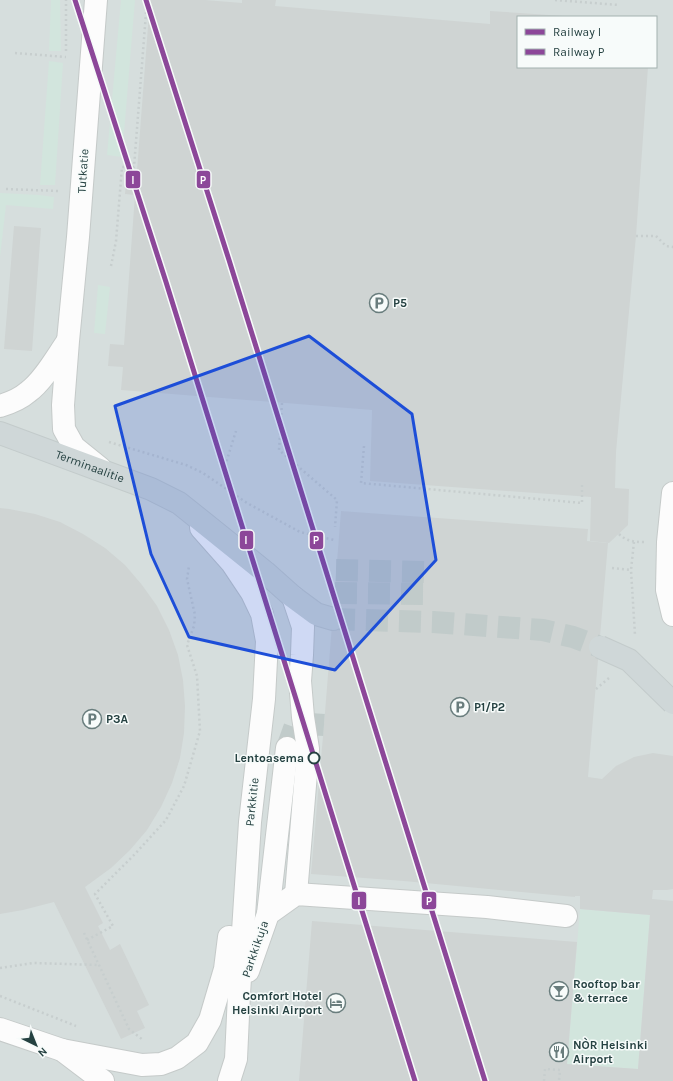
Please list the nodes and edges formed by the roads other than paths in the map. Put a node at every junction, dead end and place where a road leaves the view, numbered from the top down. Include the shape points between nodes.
1 (96, 0) edge
2 (68, 341) junction
3 (0, 406) edge
4 (0, 433) edge
5 (106, 473) junction
6 (673, 493) edge
7 (179, 503) junction
8 (293, 597) junction
9 (673, 615) edge
10 (333, 619) tunnel mouth
11 (600, 647) tunnel mouth
12 (673, 703) edge
13 (287, 748) tunnel mouth
14 (247, 867) junction
15 (296, 894) junction
16 (268, 914) junction
17 (566, 916) dead end
18 (239, 994) junction
19 (0, 1029) edge
20 (62, 1050) junction
21 (103, 1081) edge
22 (229, 1081) edge

1 - 2 street, Tutkatie
2 - 3 street via 28,393
2 - 5 street, Tutkatie via 63,405 64,429 74,447
4 - 5 main road, Terminaalitie
5 - 7 main road, Terminaalitie via 151,489
6 - 9 street via 667,590
7 - 8 main road, Terminaalitie
7 - 14 street, Parkkitie via 232,563 252,593 262,614 267,641 264,699
8 - 10 main road, Terminaalitie via 316,614
8 - 15 street via 303,627 300,681 308,749
11 - 12 main road, bridge via 629,660
13 - 16 street
14 - 18 street, Parkkitie
14 - 20 street via 233,902 225,970 210,1020 197,1043 177,1058 161,1064 142,1065
15 - 16 street, Parkkikuja
15 - 17 street via 487,907
16 - 18 street, Parkkikuja
18 - 22 street, Parkkitie via 236,1059
19 - 20 street
20 - 21 street

